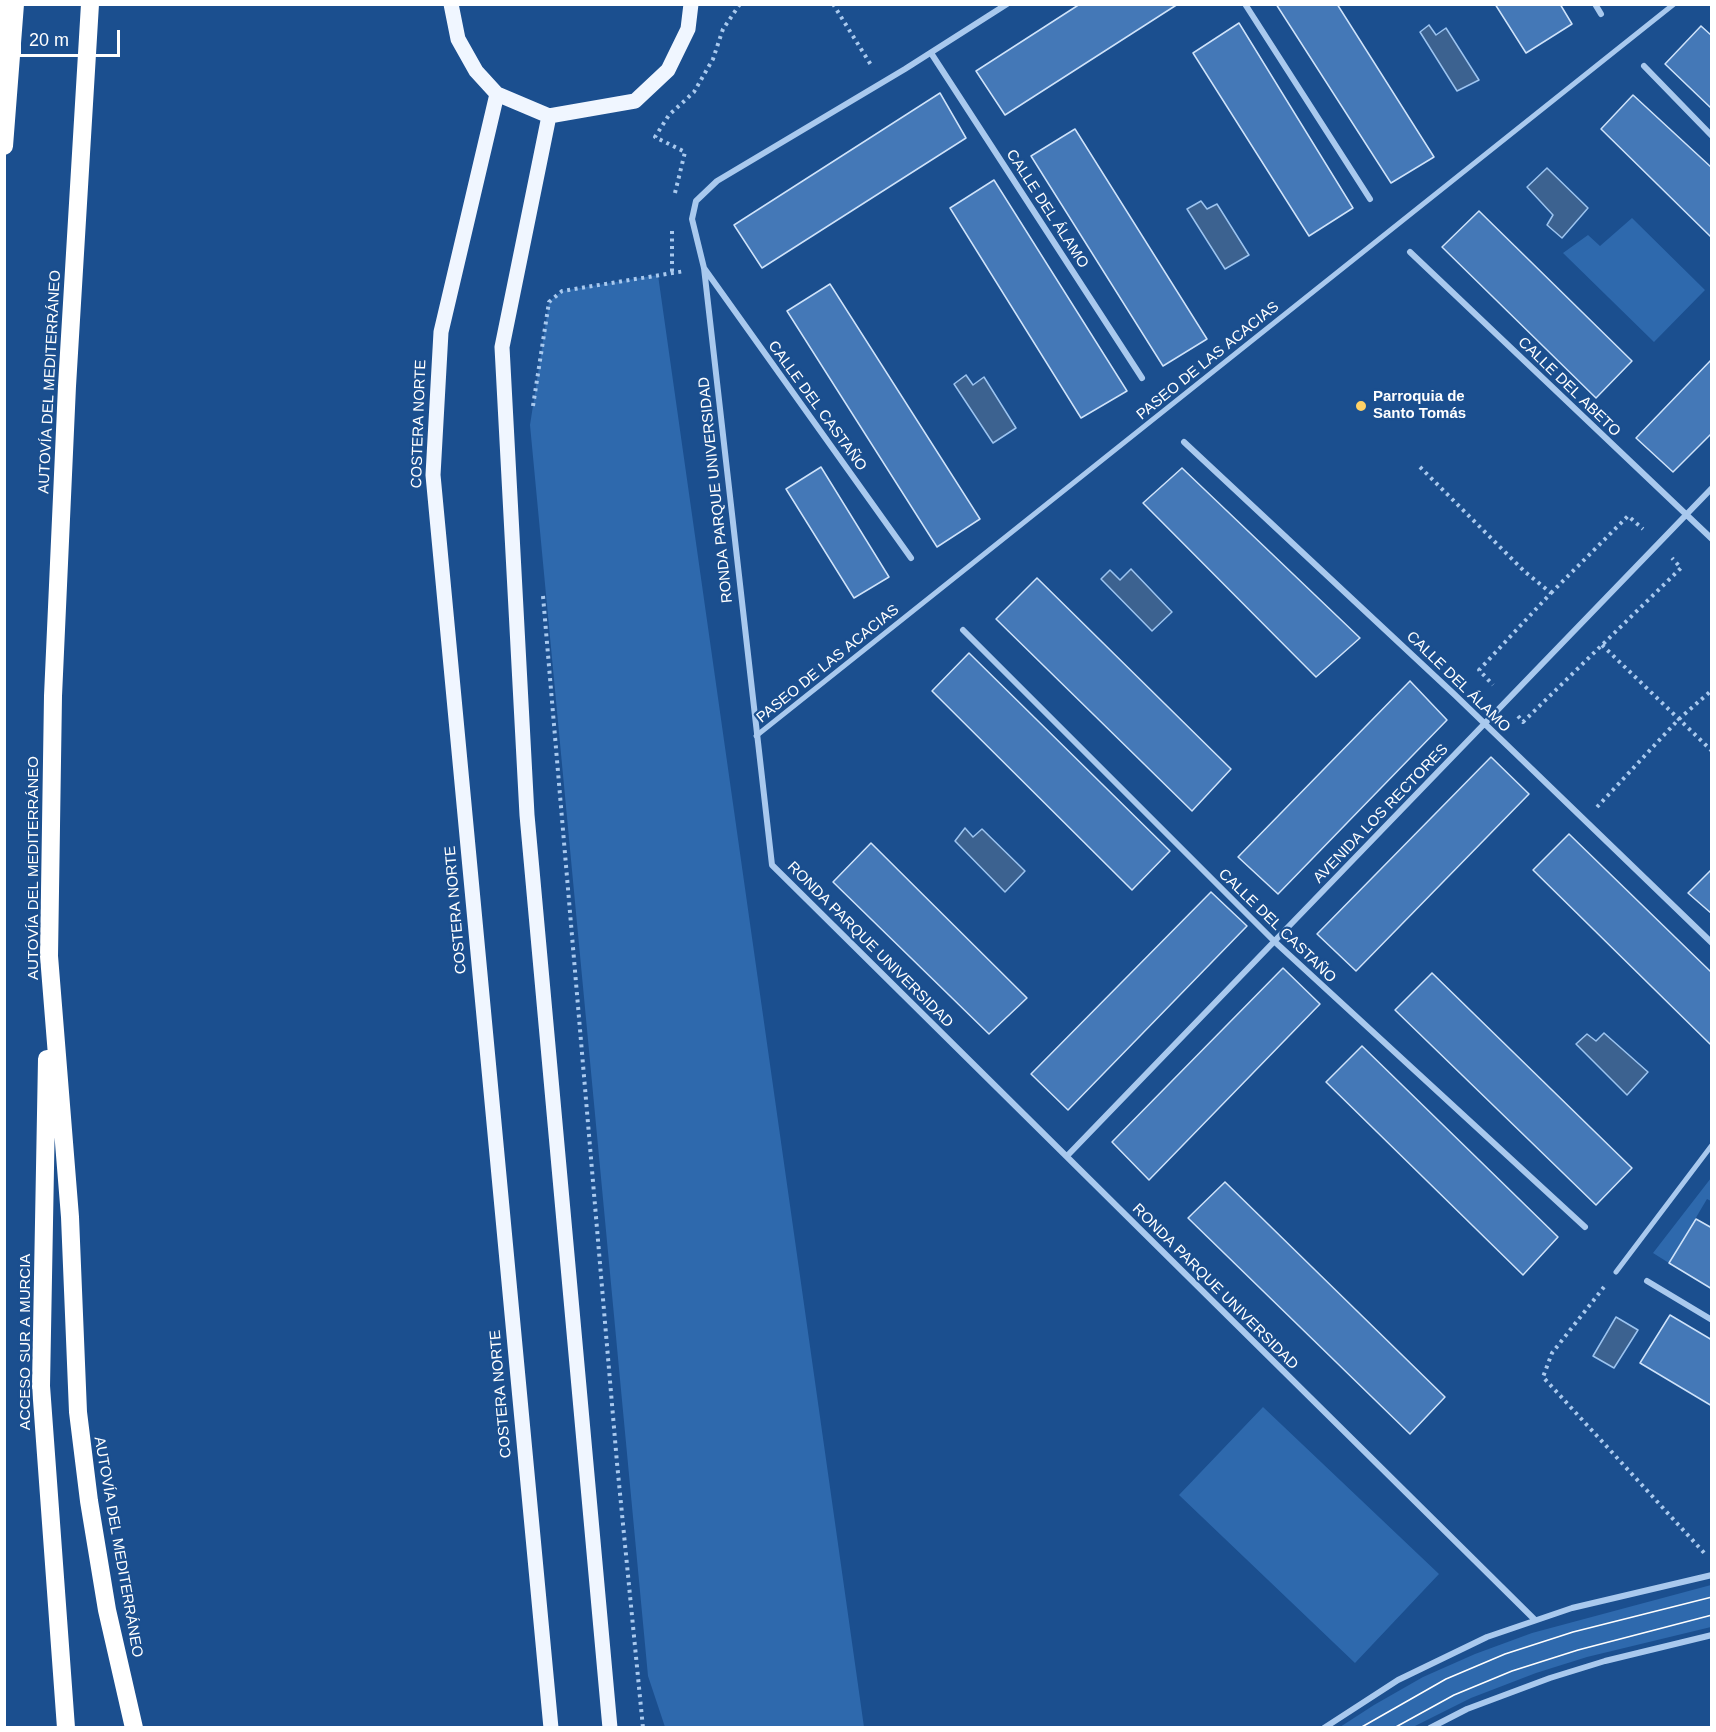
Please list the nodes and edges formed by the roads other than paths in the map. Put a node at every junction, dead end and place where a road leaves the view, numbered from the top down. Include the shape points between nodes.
1 (15, 4) edge
2 (90, 4) edge
3 (451, 4) edge
4 (692, 4) edge
5 (1007, 4) edge
6 (1245, 4) edge
7 (1595, 4) edge
8 (1674, 4) edge
9 (1601, 14) dead end
10 (931, 53) junction
11 (1644, 66) dead end
12 (497, 94) junction
13 (549, 116) junction
14 (1712, 136) edge
15 (4, 147) edge
16 (1370, 199) dead end
17 (1410, 252) dead end
18 (704, 268) junction
19 (1142, 378) dead end
20 (1184, 442) dead end
21 (1712, 488) edge
22 (1687, 514) junction
23 (1712, 539) edge
24 (911, 558) dead end
25 (963, 630) dead end
26 (1484, 724) junction
27 (756, 736) junction
28 (1274, 941) junction
29 (1712, 943) edge
30 (49, 956) junction
31 (1712, 1145) edge
32 (1067, 1156) junction
33 (1585, 1227) dead end
34 (1616, 1272) road end
35 (1647, 1281) dead end
36 (1712, 1320) edge
37 (1712, 1575) edge
38 (1535, 1620) junction
39 (1712, 1635) edge
40 (66, 1728) edge
41 (134, 1728) edge
42 (551, 1728) edge
43 (610, 1728) edge
44 (1324, 1728) edge
45 (1430, 1728) edge

1 - 15 highway
2 - 30 highway, AUTOVÍA DEL MEDITERRÁNEO via 53,696
3 - 12 main road via 458,39 476,71
4 - 13 main road via 688,29 668,70 634,101
5 - 10 street, RONDA PARQUE UNIVERSIDAD
6 - 16 street
7 - 9 street
8 - 27 street, PASEO DE LAS ACACIAS
10 - 18 street, RONDA PARQUE UNIVERSIDAD via 717,181 696,201 692,219
10 - 19 street, CALLE DEL ÁLAMO
11 - 14 street
12 - 13 main road
12 - 42 main road, COSTERA NORTE via 441,332 433,475
13 - 43 main road via 502,347 527,815
17 - 22 street, CALLE DEL ABETO
18 - 24 street, CALLE DEL CASTAÑO
18 - 27 street, RONDA PARQUE UNIVERSIDAD
20 - 26 street, CALLE DEL ÁLAMO
21 - 22 street, AVENIDA LOS RECTORES
22 - 23 street, CALLE DEL ABETO
22 - 26 street, AVENIDA LOS RECTORES
25 - 28 street, CALLE DEL CASTAÑO
26 - 28 street, AVENIDA LOS RECTORES
26 - 29 street, CALLE DEL ÁLAMO
27 - 32 street, RONDA PARQUE UNIVERSIDAD via 772,865
28 - 32 street, AVENIDA LOS RECTORES
28 - 33 street, CALLE DEL CASTAÑO
30 - 40 highway, ACCESO SUR A MURCIA via 41,1386
30 - 41 highway, AUTOVÍA DEL MEDITERRÁNEO via 70,1217 78,1412 105,1599
31 - 34 street
32 - 38 street, RONDA PARQUE UNIVERSIDAD
35 - 36 street
37 - 38 street
38 - 44 street via 1434,1661
39 - 45 street via 1550,1678 1467,1708

